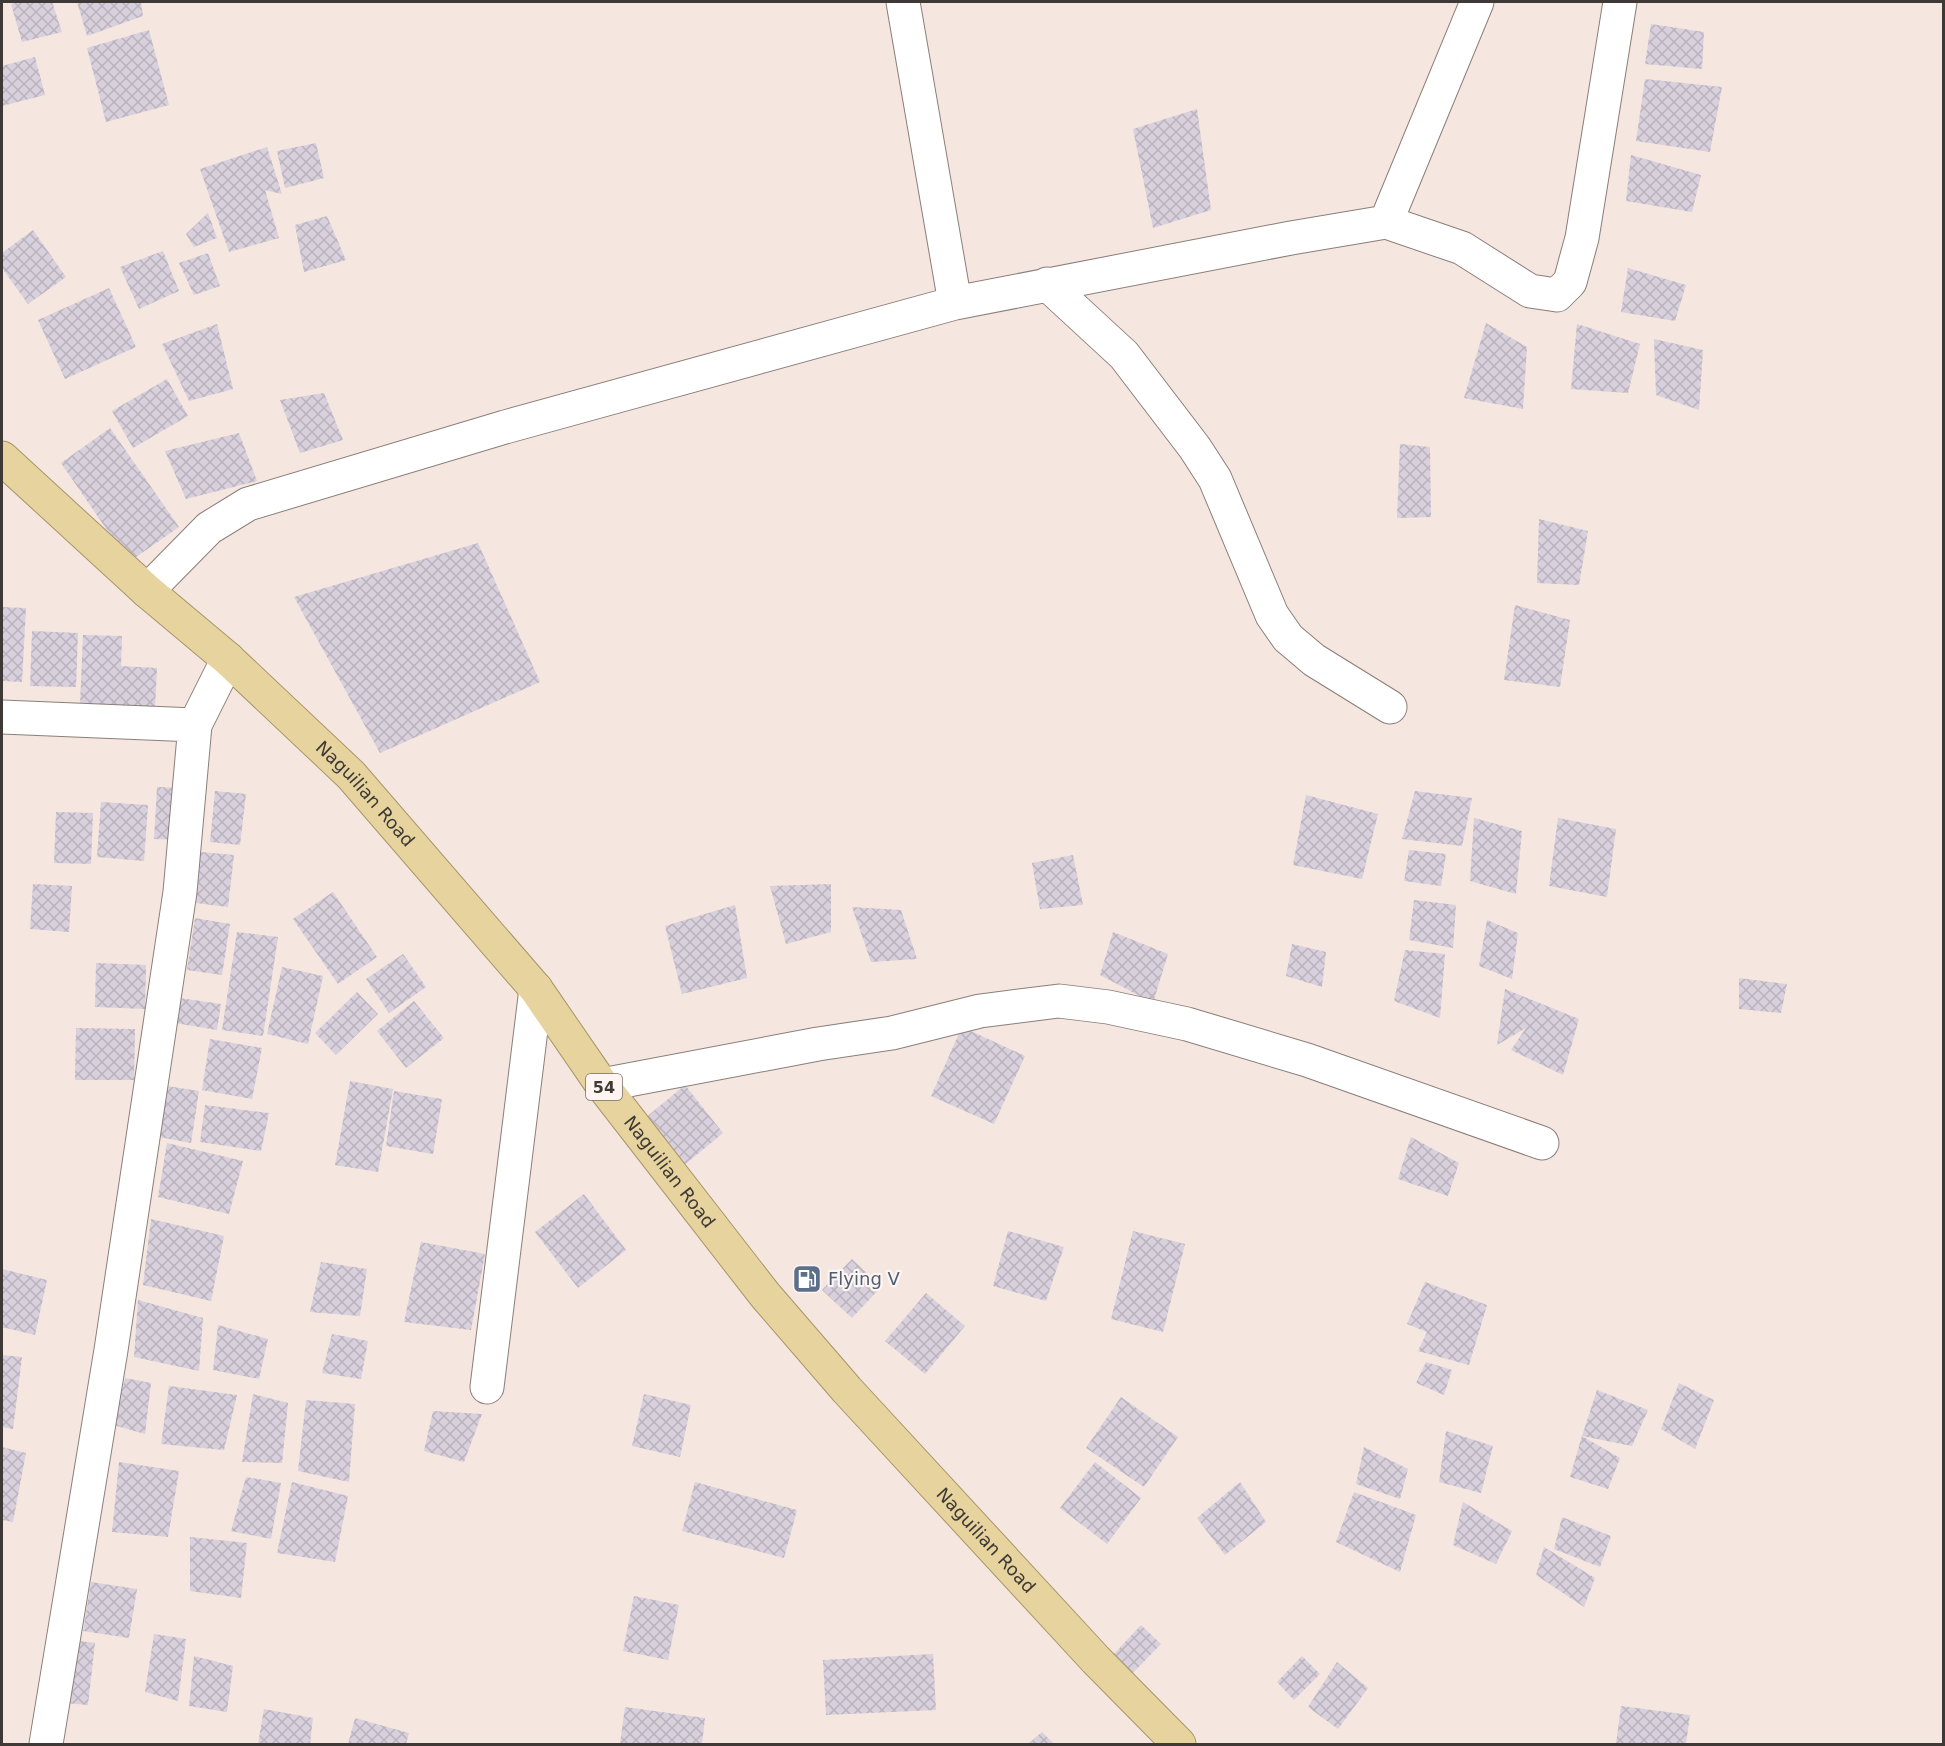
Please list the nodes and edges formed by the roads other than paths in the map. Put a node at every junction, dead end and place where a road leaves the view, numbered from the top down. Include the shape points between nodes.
1 (903, 2) edge
2 (1476, 2) edge
3 (1620, 2) edge
4 (1386, 222) junction
5 (1047, 284) junction
6 (955, 303) junction
7 (2, 458) edge
8 (147, 591) junction
9 (228, 659) junction
10 (1390, 707) dead end
11 (2, 717) edge
12 (195, 725) junction
13 (536, 989) junction
14 (602, 1085) junction
15 (1542, 1143) dead end
16 (487, 1387) dead end
17 (46, 1744) edge
18 (1179, 1744) edge

1 - 6 street
2 - 4 street
3 - 4 street via 1582,238 1570,282 1557,295 1530,291 1462,248
4 - 5 street
5 - 6 street
5 - 10 street via 1124,355 1196,448 1215,479 1272,615 1288,638 1314,660
6 - 8 street via 505,427 249,504 209,528
7 - 8 highway, Naguilian Road / 54
8 - 9 highway, Naguilian Road / 54
9 - 12 street
9 - 13 highway, Naguilian Road / 54 via 351,775
11 - 12 street
12 - 17 street via 180,892
13 - 14 highway, Naguilian Road / 54
13 - 16 street
14 - 15 street via 892,1033 980,1011 1059,1001 1187,1024 1307,1060
14 - 18 highway, Naguilian Road / 54 via 765,1295 847,1390 1096,1660

